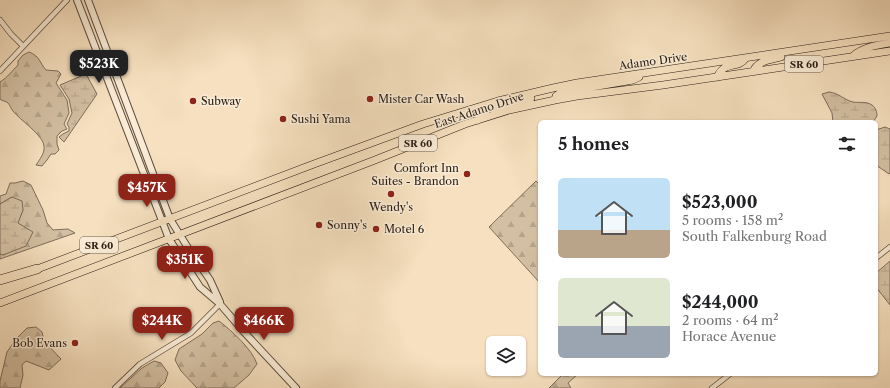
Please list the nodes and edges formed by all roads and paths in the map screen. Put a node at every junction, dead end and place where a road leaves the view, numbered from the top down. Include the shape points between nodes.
1 (67, 0) edge
2 (77, 0) edge
3 (88, 0) edge
4 (0, 20) edge
5 (100, 33) junction
6 (890, 36) edge
7 (91, 37) junction
8 (890, 42) edge
9 (23, 46) junction
10 (890, 51) edge
11 (790, 52) junction
12 (851, 57) junction
13 (746, 58) junction
14 (0, 71) edge
15 (753, 72) junction
16 (642, 74) junction
17 (717, 77) junction
18 (553, 88) junction
19 (124, 96) junction
20 (115, 99) junction
21 (555, 100) junction
22 (478, 120) junction
23 (422, 124) joint
24 (170, 219) junction
25 (162, 222) junction
26 (180, 235) junction
27 (169, 239) junction
28 (890, 247) edge
29 (878, 256) edge
30 (37, 269) joint
31 (0, 281) edge
32 (0, 303) edge
33 (220, 304) junction
34 (727, 376) edge
35 (115, 388) edge
36 (296, 388) edge
37 (712, 388) edge

1 - 9 street
2 - 7 street
3 - 5 street
4 - 9 street
5 - 7 street
5 - 19 street
6 - 11 main road, Adamo Drive / SR 60
7 - 20 street
8 - 12 main road via 864,49
9 - 14 street
10 - 12 main road, SR 60
11 - 13 main road, Adamo Drive / SR 60
11 - 15 main road via 757,64
12 - 15 main road, SR 60
13 - 16 main road, Adamo Drive / SR 60
13 - 17 main road via 742,64 724,68
15 - 17 main road, East Adamo Drive / SR 60
16 - 18 main road, Adamo Drive / SR 60
16 - 21 main road via 633,80 562,92
17 - 21 main road, East Adamo Drive / SR 60
18 - 22 main road via 545,94 488,109
18 - 23 main road, Adamo Drive / SR 60 via 498,101
19 - 20 street
19 - 24 street
20 - 25 street
21 - 22 main road, East Adamo Drive / SR 60
22 - 26 main road, East Adamo Drive / SR 60
23 - 24 main road, East Adamo Drive / SR 60
24 - 25 main road, SR 60
24 - 26 street
25 - 27 street
25 - 30 main road, SR 60
26 - 27 main road, SR 60
26 - 33 street via 210,280
27 - 32 main road, SR 60
27 - 33 street via 200,287
28 - 29 street
30 - 31 highway
33 - 35 street via 191,333 140,364
33 - 36 street
34 - 37 street

